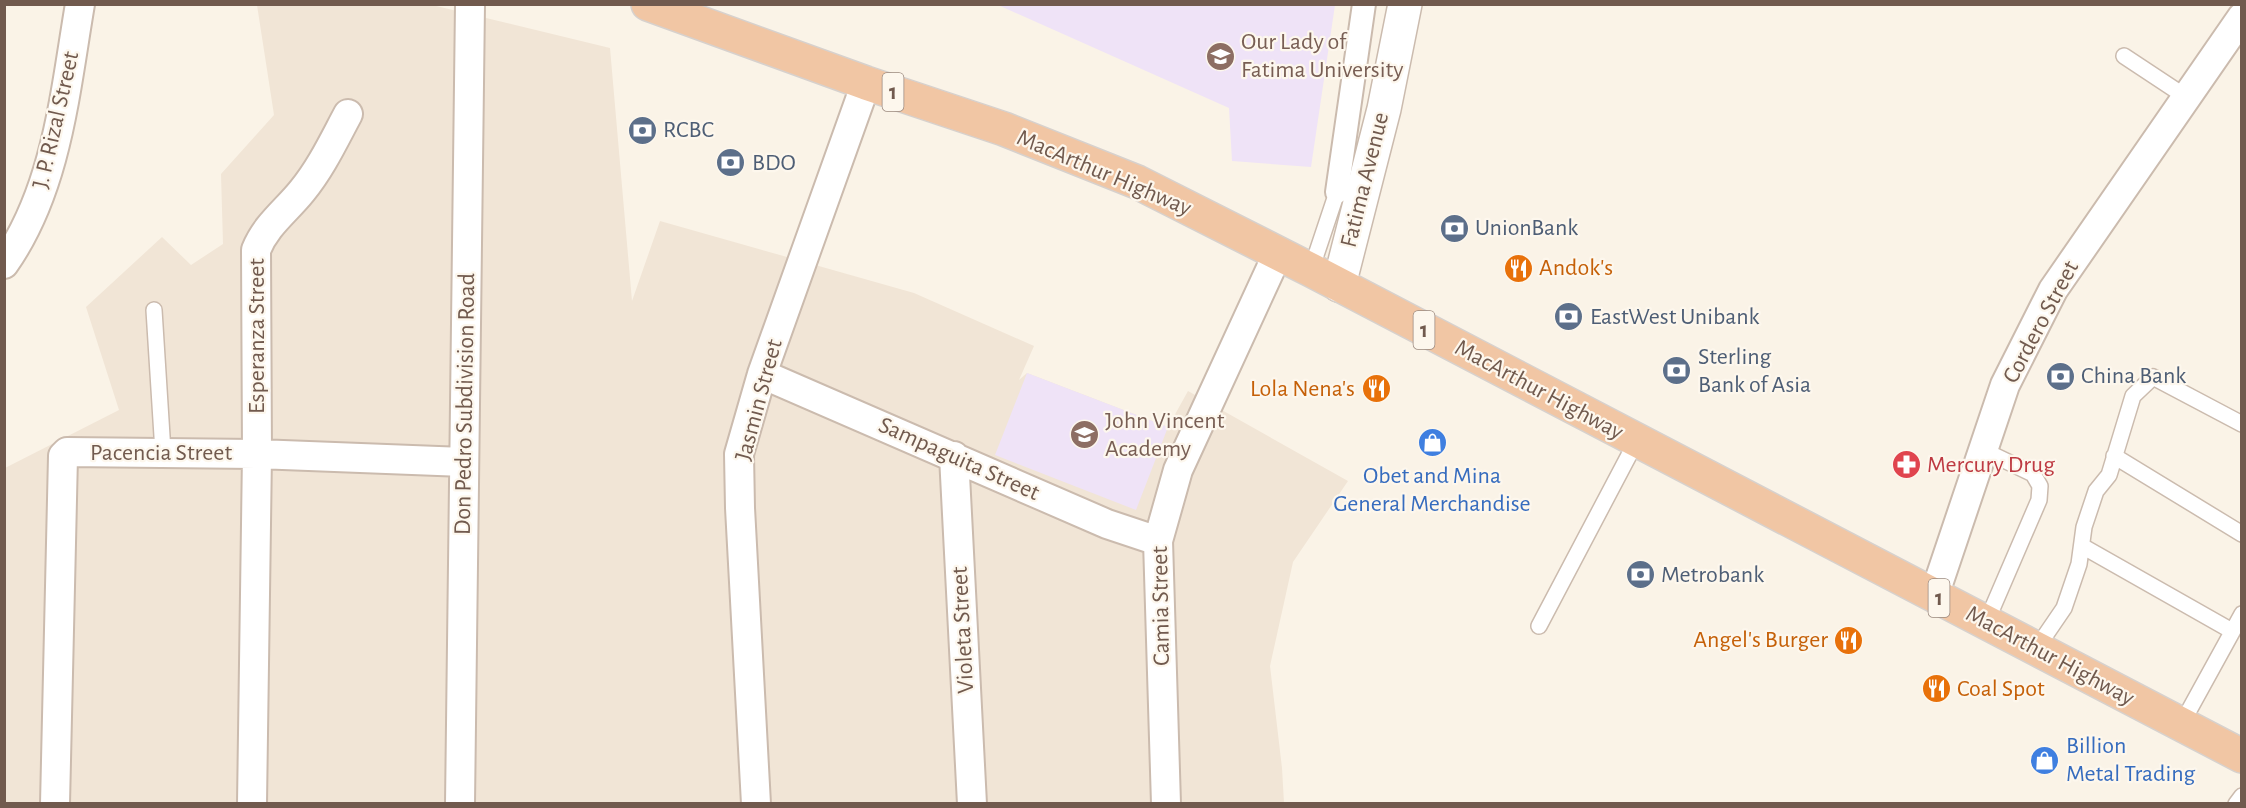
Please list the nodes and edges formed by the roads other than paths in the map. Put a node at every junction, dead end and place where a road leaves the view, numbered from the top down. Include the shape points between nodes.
1 (80, 4) edge
2 (470, 4) edge
3 (648, 4) edge
4 (1364, 4) edge
5 (1405, 4) edge
6 (2241, 17) edge
7 (2124, 56) dead end
8 (866, 83) junction
9 (2186, 97) junction
10 (348, 114) dead end
11 (1337, 192) joint
12 (1278, 253) junction
13 (4, 264) edge
14 (1325, 278) junction
15 (153, 310) dead end
16 (762, 374) junction
17 (2241, 424) edge
18 (1637, 441) junction
19 (1983, 450) junction
20 (163, 452) junction
21 (257, 454) junction
22 (954, 456) junction
23 (2114, 456) junction
24 (464, 462) junction
25 (2241, 534) edge
26 (1158, 541) junction
27 (2082, 546) junction
28 (1934, 596) junction
29 (2241, 614) edge
30 (1986, 623) junction
31 (1539, 626) dead end
32 (2232, 631) junction
33 (2036, 649) junction
34 (2181, 725) junction
35 (2241, 756) edge
36 (2241, 796) edge
37 (55, 804) edge
38 (252, 804) edge
39 (460, 804) edge
40 (756, 804) edge
41 (972, 804) edge
42 (1166, 804) edge
43 (2236, 804) edge

1 - 13 street, J. P. Rizal Street via 45,182 21,240
2 - 24 street, Don Pedro Subdivision Road
3 - 8 highway, MacArthur Highway / 1
4 - 11 street
5 - 14 street, Fatima Avenue via 1384,108
6 - 9 street, Cordero Street
7 - 9 lane
8 - 12 highway, MacArthur Highway / 1 via 1004,129 1137,182
8 - 16 street, Jasmin Street
9 - 19 street, Cordero Street via 2053,290 2005,385
10 - 21 street, Esperanza Street via 302,192 261,236 256,250
11 - 14 lane
12 - 14 highway, MacArthur Highway / 1
12 - 26 street, Camia Street via 1178,470
14 - 18 highway, MacArthur Highway / 1
15 - 20 lane
16 - 22 street, Sampaguita Street
16 - 40 street, Jasmin Street via 739,454
17 - 23 lane via 2153,377 2133,396
18 - 28 highway, MacArthur Highway / 1
18 - 31 lane
19 - 28 street, Cordero Street
19 - 30 lane via 2033,474 2040,486 2039,500
20 - 21 street, Pacencia Street
20 - 37 street, Pacencia Street via 67,452 63,456
21 - 24 street, Pacencia Street
21 - 38 street, Esperanza Street
22 - 26 street, Sampaguita Street via 1107,524
22 - 41 street, Violeta Street
23 - 25 lane
23 - 27 lane via 2109,475 2096,491
24 - 39 street, Don Pedro Subdivision Road
26 - 42 street, Camia Street
27 - 32 lane
27 - 33 lane via 2064,608
28 - 30 highway, MacArthur Highway / 1
29 - 32 lane
30 - 33 highway, MacArthur Highway / 1
32 - 34 lane
33 - 34 highway, MacArthur Highway / 1
34 - 35 highway, MacArthur Highway / 1
36 - 43 lane

